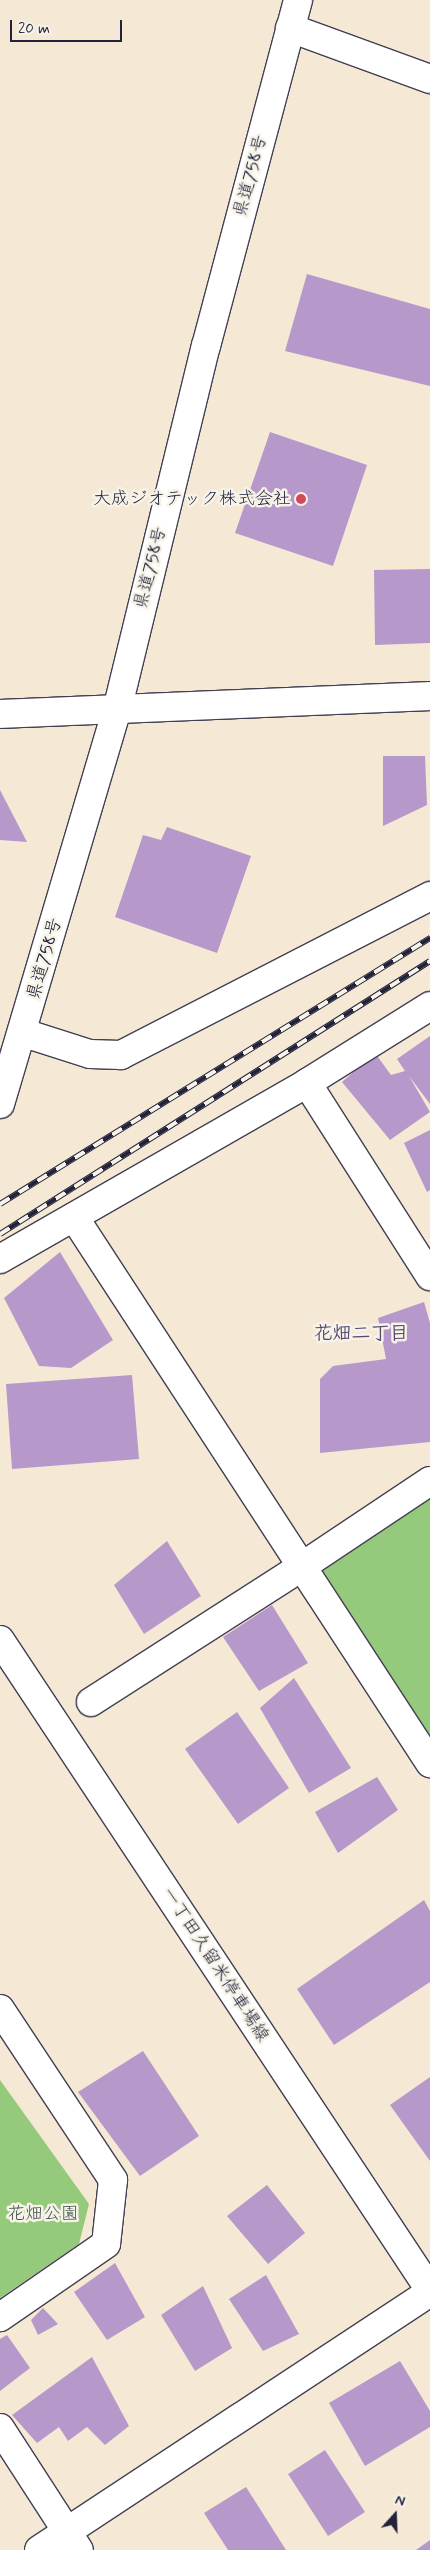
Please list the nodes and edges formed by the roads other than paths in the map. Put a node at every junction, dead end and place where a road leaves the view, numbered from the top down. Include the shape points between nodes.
1 (298, 0) edge
2 (290, 28) junction
3 (430, 79) edge
4 (430, 696) edge
5 (118, 706) junction
6 (0, 714) edge
7 (430, 896) edge
8 (430, 1006) edge
9 (24, 1033) junction
10 (307, 1083) junction
11 (0, 1104) edge
12 (74, 1216) junction
13 (0, 1259) edge
14 (430, 1276) edge
15 (430, 1481) edge
16 (301, 1567) junction
17 (0, 1640) edge
18 (92, 1702) dead end
19 (430, 1763) edge
20 (0, 2009) edge
21 (430, 2291) edge
22 (0, 2317) edge
23 (0, 2428) edge
24 (73, 2541) edge
25 (39, 2550) edge

1 - 2 street, 県道758号
2 - 3 street
2 - 5 street, 県道758号 via 206,346
4 - 5 street
5 - 6 street
5 - 9 street, 県道758号
7 - 9 street via 121,1055 90,1054
8 - 10 street
9 - 11 street, 県道758号
10 - 12 street
10 - 14 street
12 - 13 street
12 - 16 street
15 - 16 street
16 - 18 street
16 - 19 street
17 - 21 street, 一丁田久留米停車場線
20 - 22 street via 113,2180 106,2244
21 - 24 street
23 - 24 street
24 - 25 street

